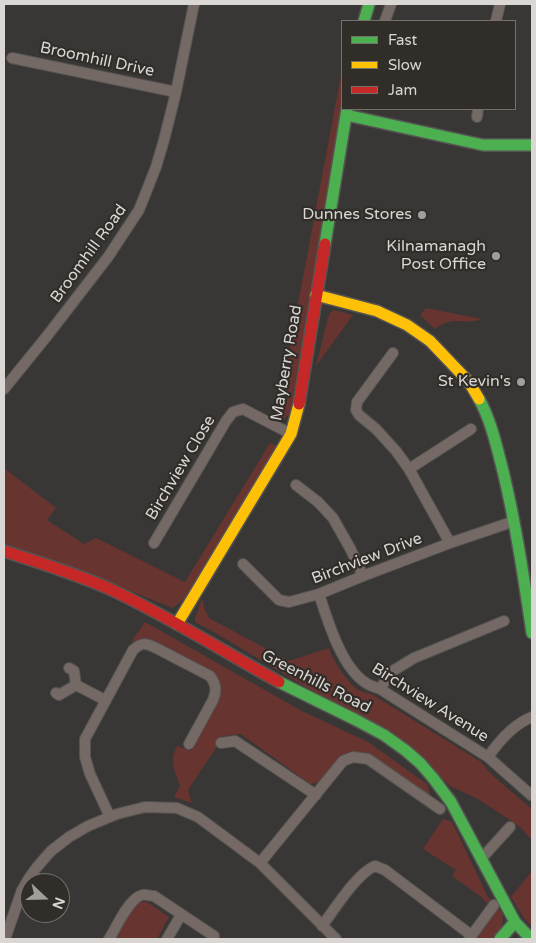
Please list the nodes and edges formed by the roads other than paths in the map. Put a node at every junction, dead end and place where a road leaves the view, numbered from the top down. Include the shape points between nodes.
1 (194, 4) edge
2 (369, 4) edge
3 (391, 4) edge
4 (500, 4) edge
5 (364, 20) edge
6 (385, 20) edge
7 (496, 20) edge
8 (12, 58) dead end
9 (176, 92) junction
10 (347, 112) edge
11 (532, 145) edge
12 (316, 295) junction
13 (393, 353) dead end
14 (4, 388) edge
15 (471, 429) dead end
16 (291, 434) junction
17 (409, 469) junction
18 (296, 485) dead end
19 (514, 520) junction
20 (154, 543) dead end
21 (450, 543) junction
22 (4, 551) edge
23 (243, 564) dead end
24 (363, 576) junction
25 (319, 594) junction
26 (504, 621) dead end
27 (177, 624) junction
28 (532, 632) edge
29 (69, 668) dead end
30 (76, 685) junction
31 (380, 689) junction
32 (56, 693) dead end
33 (105, 700) junction
34 (532, 717) edge
35 (221, 743) dead end
36 (189, 744) dead end
37 (488, 757) junction
38 (531, 794) dead end
39 (316, 795) junction
40 (440, 809) dead end
41 (110, 817) junction
42 (510, 827) dead end
43 (481, 859) junction
44 (260, 863) junction
45 (494, 905) dead end
46 (181, 915) junction
47 (515, 922) junction
48 (322, 926) junction
49 (214, 936) dead end
50 (470, 937) edge
51 (5, 939) edge
52 (109, 939) edge
53 (167, 939) edge
54 (336, 939) edge
55 (500, 939) edge
56 (531, 939) edge

1 - 9 street, Broomhill Road
2 - 5 street
3 - 6 street
4 - 7 street
8 - 9 street, Broomhill Drive
9 - 14 street, Broomhill Road via 156,167 139,210 108,257
10 - 11 street via 472,143
10 - 12 street, Mayberry Road
12 - 16 street, Mayberry Road via 298,410
12 - 19 street via 377,311 407,324 430,341 469,382 483,406 497,447
13 - 17 street via 357,402 356,410
15 - 17 street
16 - 20 street, Birchview Close via 243,409 234,412
16 - 27 street, Mayberry Road
17 - 21 street
18 - 24 street via 333,518
19 - 21 street, Birchview Drive
19 - 28 street
21 - 24 street, Birchview Drive
22 - 27 street, Greenhills Road via 123,595
23 - 25 street, Birchview Drive via 279,600 290,602
24 - 25 street, Birchview Drive
25 - 31 street, Birchview Avenue via 342,655 366,683
26 - 31 street via 414,658 391,672
27 - 43 street, Greenhills Road via 290,689 397,744 440,786
29 - 30 street via 74,671
30 - 32 street via 60,695
30 - 33 street
31 - 37 street, Birchview Avenue
33 - 36 street via 139,644 156,648 210,676 216,692
33 - 41 street via 85,739 85,756
34 - 37 street, Birchview Avenue via 499,741
35 - 39 street via 235,742
37 - 38 street, Birchview Avenue
39 - 40 street via 343,761 353,757 368,759
39 - 44 street
41 - 44 street via 144,807 177,808 198,817
41 - 51 street via 69,838 37,867 22,890
42 - 43 street
43 - 47 street, Greenhills Road
44 - 48 street
45 - 50 street
46 - 49 street
46 - 52 street via 154,896 143,895 129,905
46 - 53 street
47 - 55 street
47 - 56 street, Greenhills Road
48 - 50 street via 355,882 368,868 375,866 385,870
48 - 54 street

